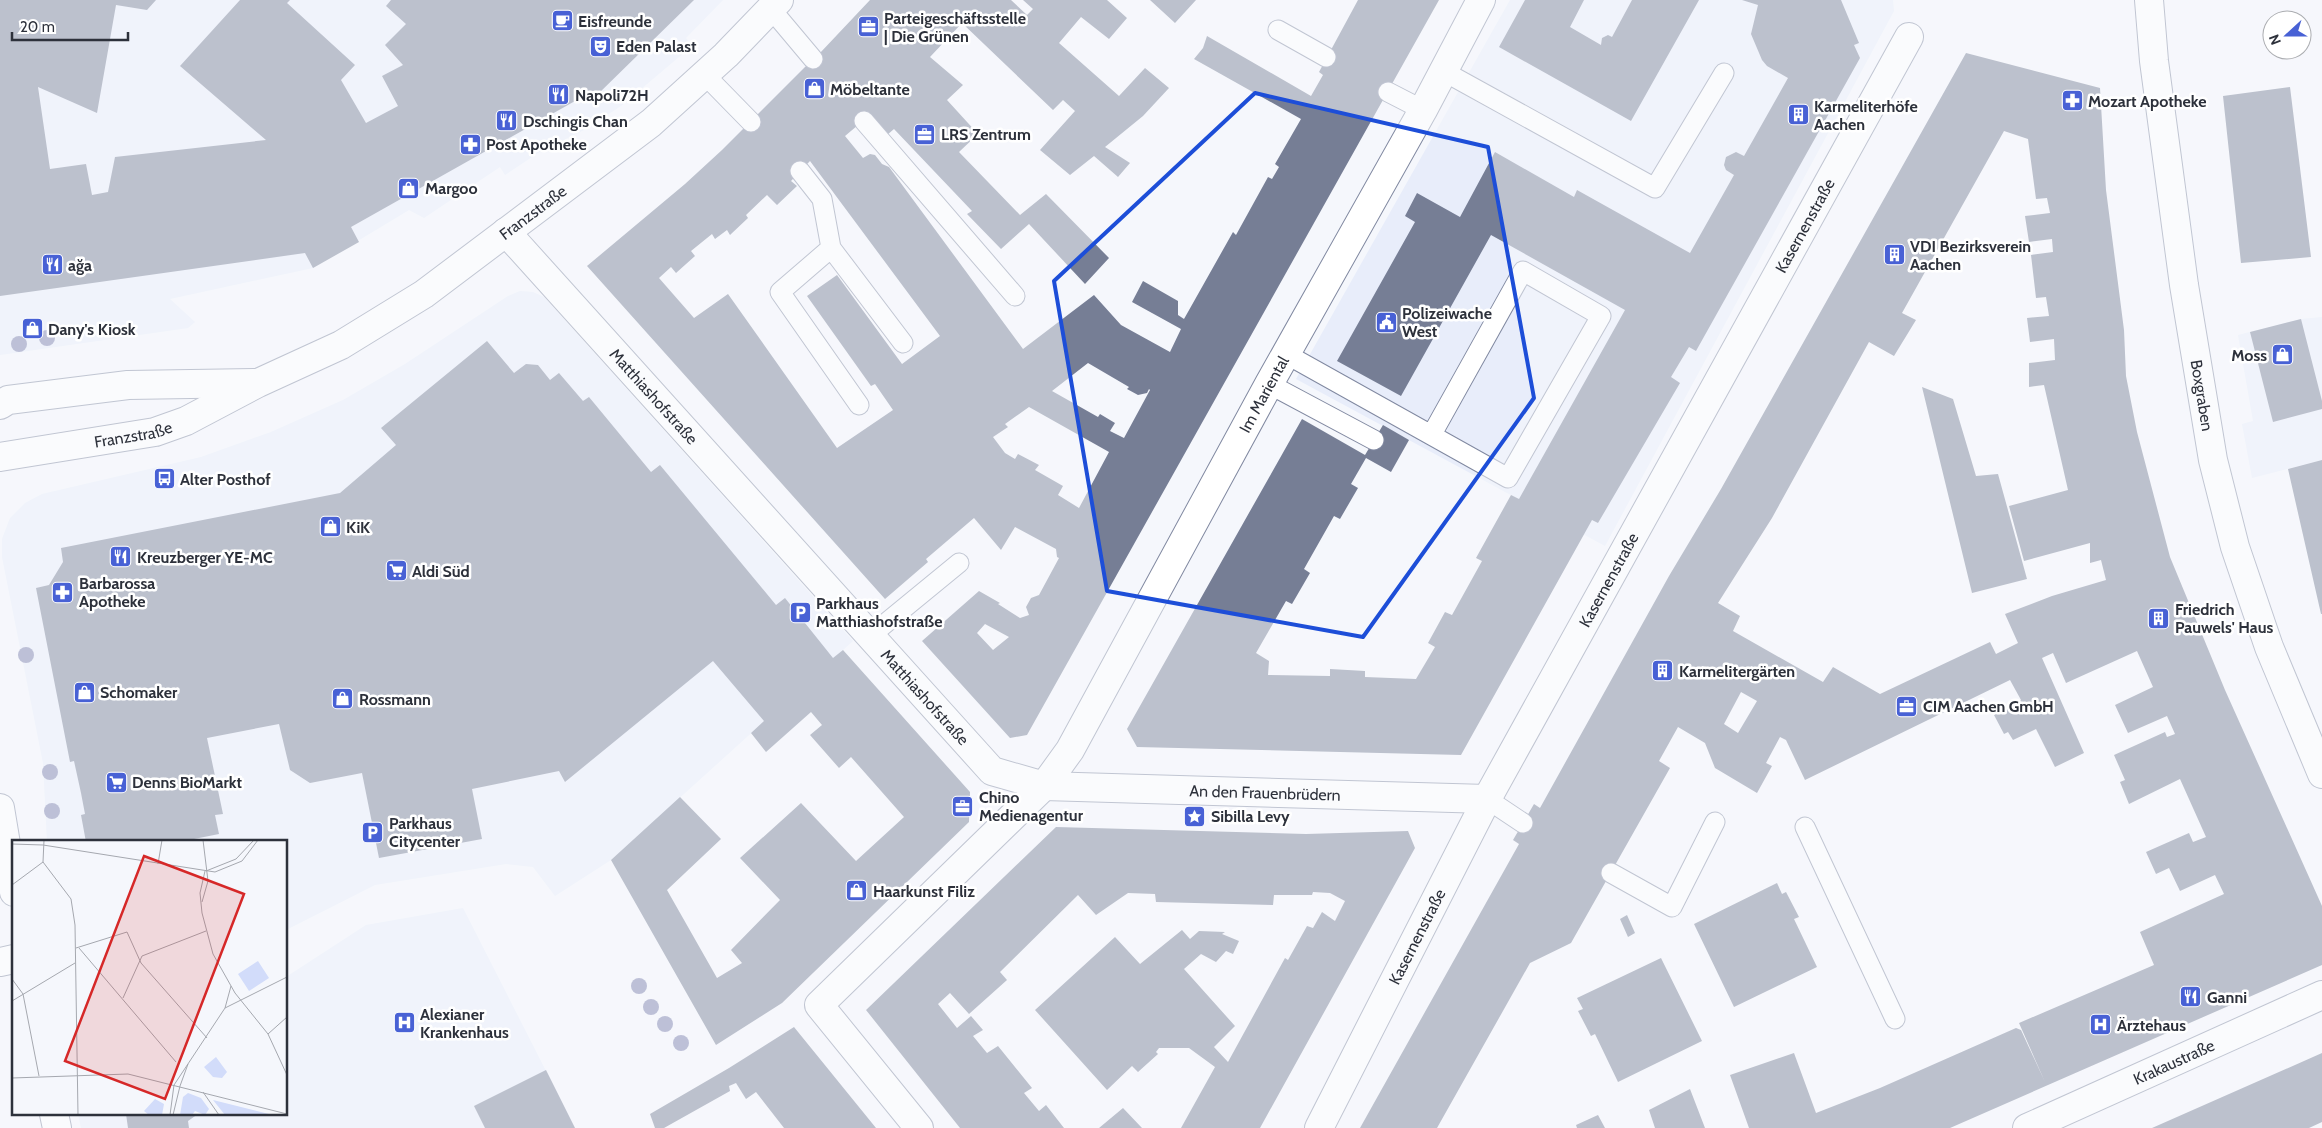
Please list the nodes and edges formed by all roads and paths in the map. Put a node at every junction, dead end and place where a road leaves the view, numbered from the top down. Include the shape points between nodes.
1 (1481, 0) edge
2 (2149, 0) edge
3 (775, 5) edge
4 (1278, 30) dead end
5 (1909, 37) dead end
6 (1326, 57) dead end
7 (813, 59) dead end
8 (1443, 71) junction
9 (1724, 74) dead end
10 (705, 75) junction
11 (1388, 92) dead end
12 (1423, 110) junction
13 (864, 121) dead end
14 (751, 122) dead end
15 (800, 171) dead end
16 (506, 232) junction
17 (831, 248) junction
18 (1015, 296) dead end
19 (903, 343) dead end
20 (1286, 354) junction
21 (258, 383) junction
22 (1269, 384) junction
23 (859, 405) dead end
24 (0, 406) edge
25 (1432, 434) junction
26 (1374, 440) dead end
27 (0, 457) edge
28 (959, 564) dead end
29 (870, 636) junction
30 (2322, 774) edge
31 (1044, 786) junction
32 (1487, 800) junction
33 (0, 808) edge
34 (1716, 822) dead end
35 (1523, 823) dead end
36 (1805, 827) dead end
37 (1611, 873) dead end
38 (12, 880) edge
39 (2322, 995) edge
40 (1895, 1019) dead end
41 (919, 1128) edge
42 (1319, 1128) edge
43 (2027, 1128) edge

1 - 8 street, Im Mariental
2 - 30 street, Boxgraben via 2182,275 2213,460 2235,547 2269,647
3 - 7 lane
3 - 10 street, Franzstraße
4 - 6 lane
5 - 32 street, Kasernenstraße
8 - 9 lane via 1656,188
8 - 12 street, Im Mariental
10 - 14 lane
10 - 16 street, Franzstraße via 651,123
11 - 12 lane
12 - 20 street, Im Mariental
13 - 18 lane
15 - 17 lane via 822,199
16 - 21 street, Franzstraße via 424,294 341,345
16 - 29 street, Matthiashofstraße
17 - 19 lane
17 - 23 lane via 780,292
20 - 22 street, Im Mariental
20 - 25 lane
21 - 24 street, Franzstraße via 128,385 8,400
21 - 27 street, Franzstraße via 186,421 155,432
22 - 26 lane
22 - 31 street, Im Mariental via 1070,750
25 - 25 lane via 1508,478 1601,316 1522,271
28 - 29 lane
29 - 31 street, Matthiashofstraße via 992,771
31 - 32 street, An den Frauenbrüdern
31 - 41 street via 819,1005
32 - 35 lane
32 - 42 street, Kasernenstraße
33 - 38 street
34 - 37 lane via 1672,907
36 - 40 lane
39 - 43 street, Krakaustraße

